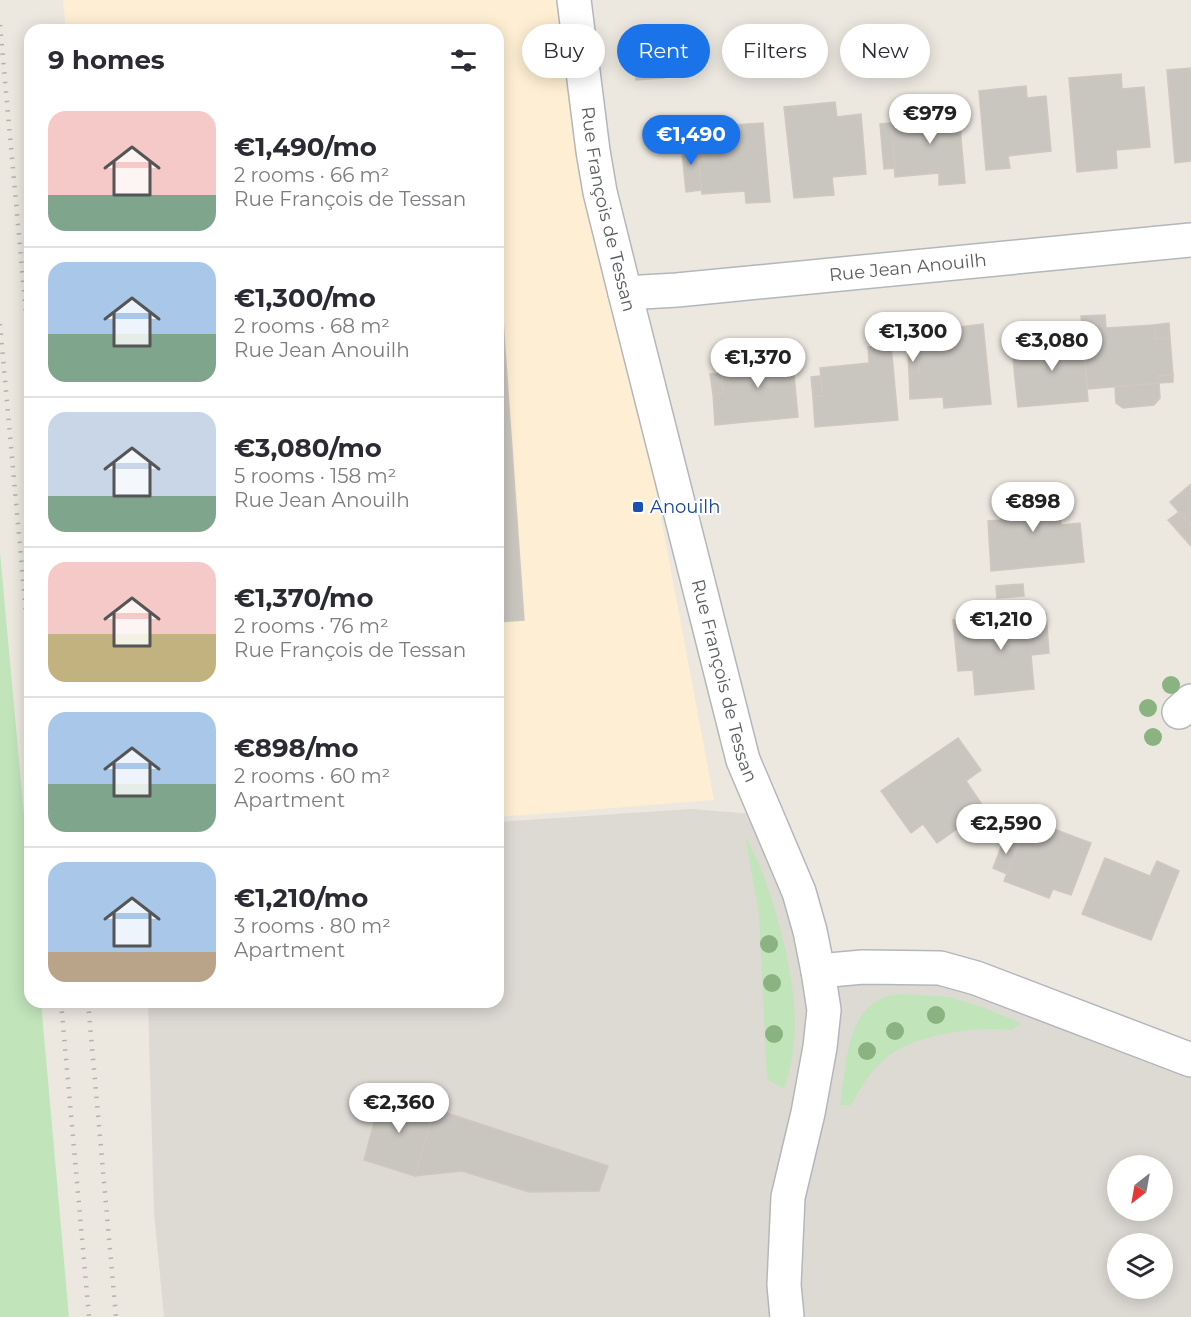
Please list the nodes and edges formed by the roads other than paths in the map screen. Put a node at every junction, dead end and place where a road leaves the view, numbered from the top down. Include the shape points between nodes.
1 (574, 0) edge
2 (1191, 240) edge
3 (625, 293) junction
4 (818, 971) junction
5 (1191, 1060) edge
6 (787, 1317) edge

1 - 3 street, Rue François de Tessan via 600,192
2 - 3 street, Rue Jean Anouilh
3 - 4 street, Rue François de Tessan via 742,760 799,892
4 - 5 street via 863,967 940,969 976,978
4 - 6 street, Rue François de Tessan via 824,1010 820,1047 788,1197 784,1285

